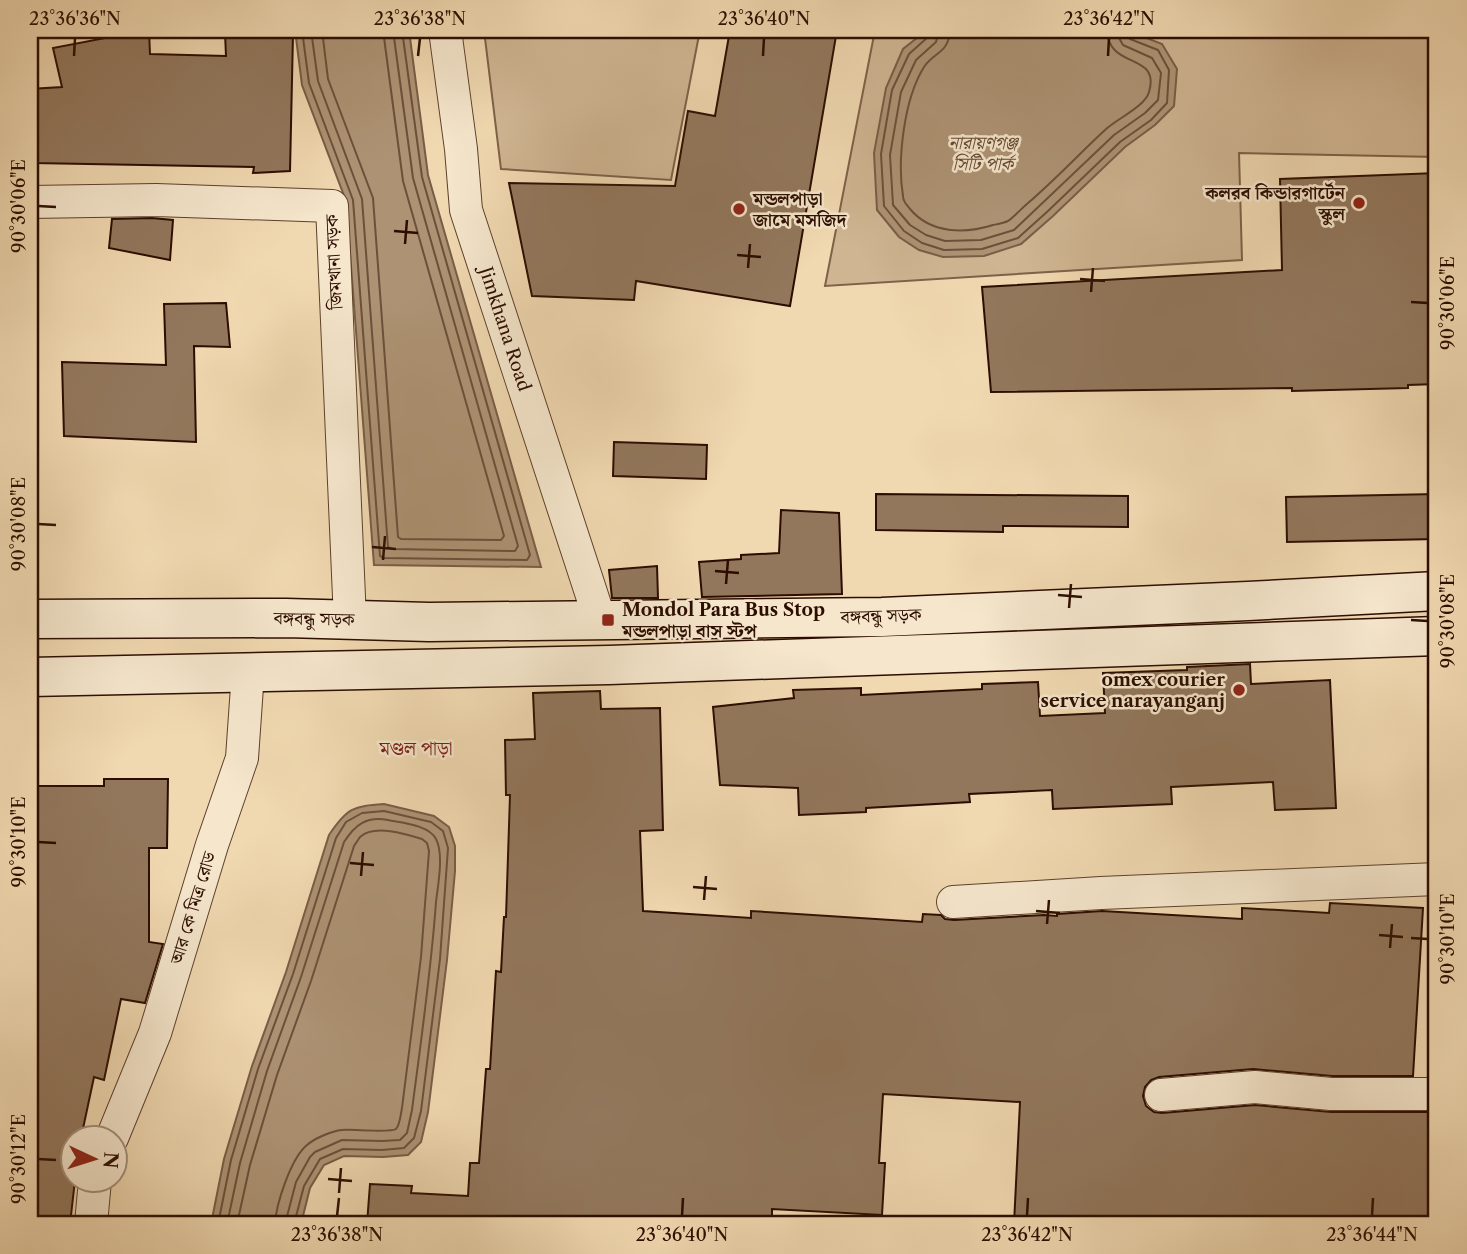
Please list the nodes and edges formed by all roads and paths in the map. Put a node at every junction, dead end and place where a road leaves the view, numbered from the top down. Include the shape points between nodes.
1 (445, 30) edge
2 (30, 202) edge
3 (1437, 591) edge
4 (30, 620) edge
5 (350, 620) junction
6 (600, 620) junction
7 (1437, 636) edge
8 (248, 672) junction
9 (30, 677) edge
10 (1437, 879) edge
11 (953, 902) dead end
12 (1437, 1094) edge
13 (1161, 1095) dead end
14 (118, 1124) edge
15 (94, 1194) edge
16 (91, 1224) edge

1 - 6 street, Jimkhana Road via 466,210
2 - 5 street, জিমখানা সড়ক via 156,200 332,206
3 - 6 main road, বঙ্গবন্ধু সড়ক via 881,617
4 - 5 main road, বঙ্গবন্ধু সড়ক
5 - 6 main road, বঙ্গবন্ধু সড়ক
7 - 8 main road via 610,665
8 - 9 main road
8 - 14 street, আর কে মিত্র রোড via 242,758 155,1033
10 - 11 street
12 - 13 street via 1331,1094 1255,1087
15 - 16 street

